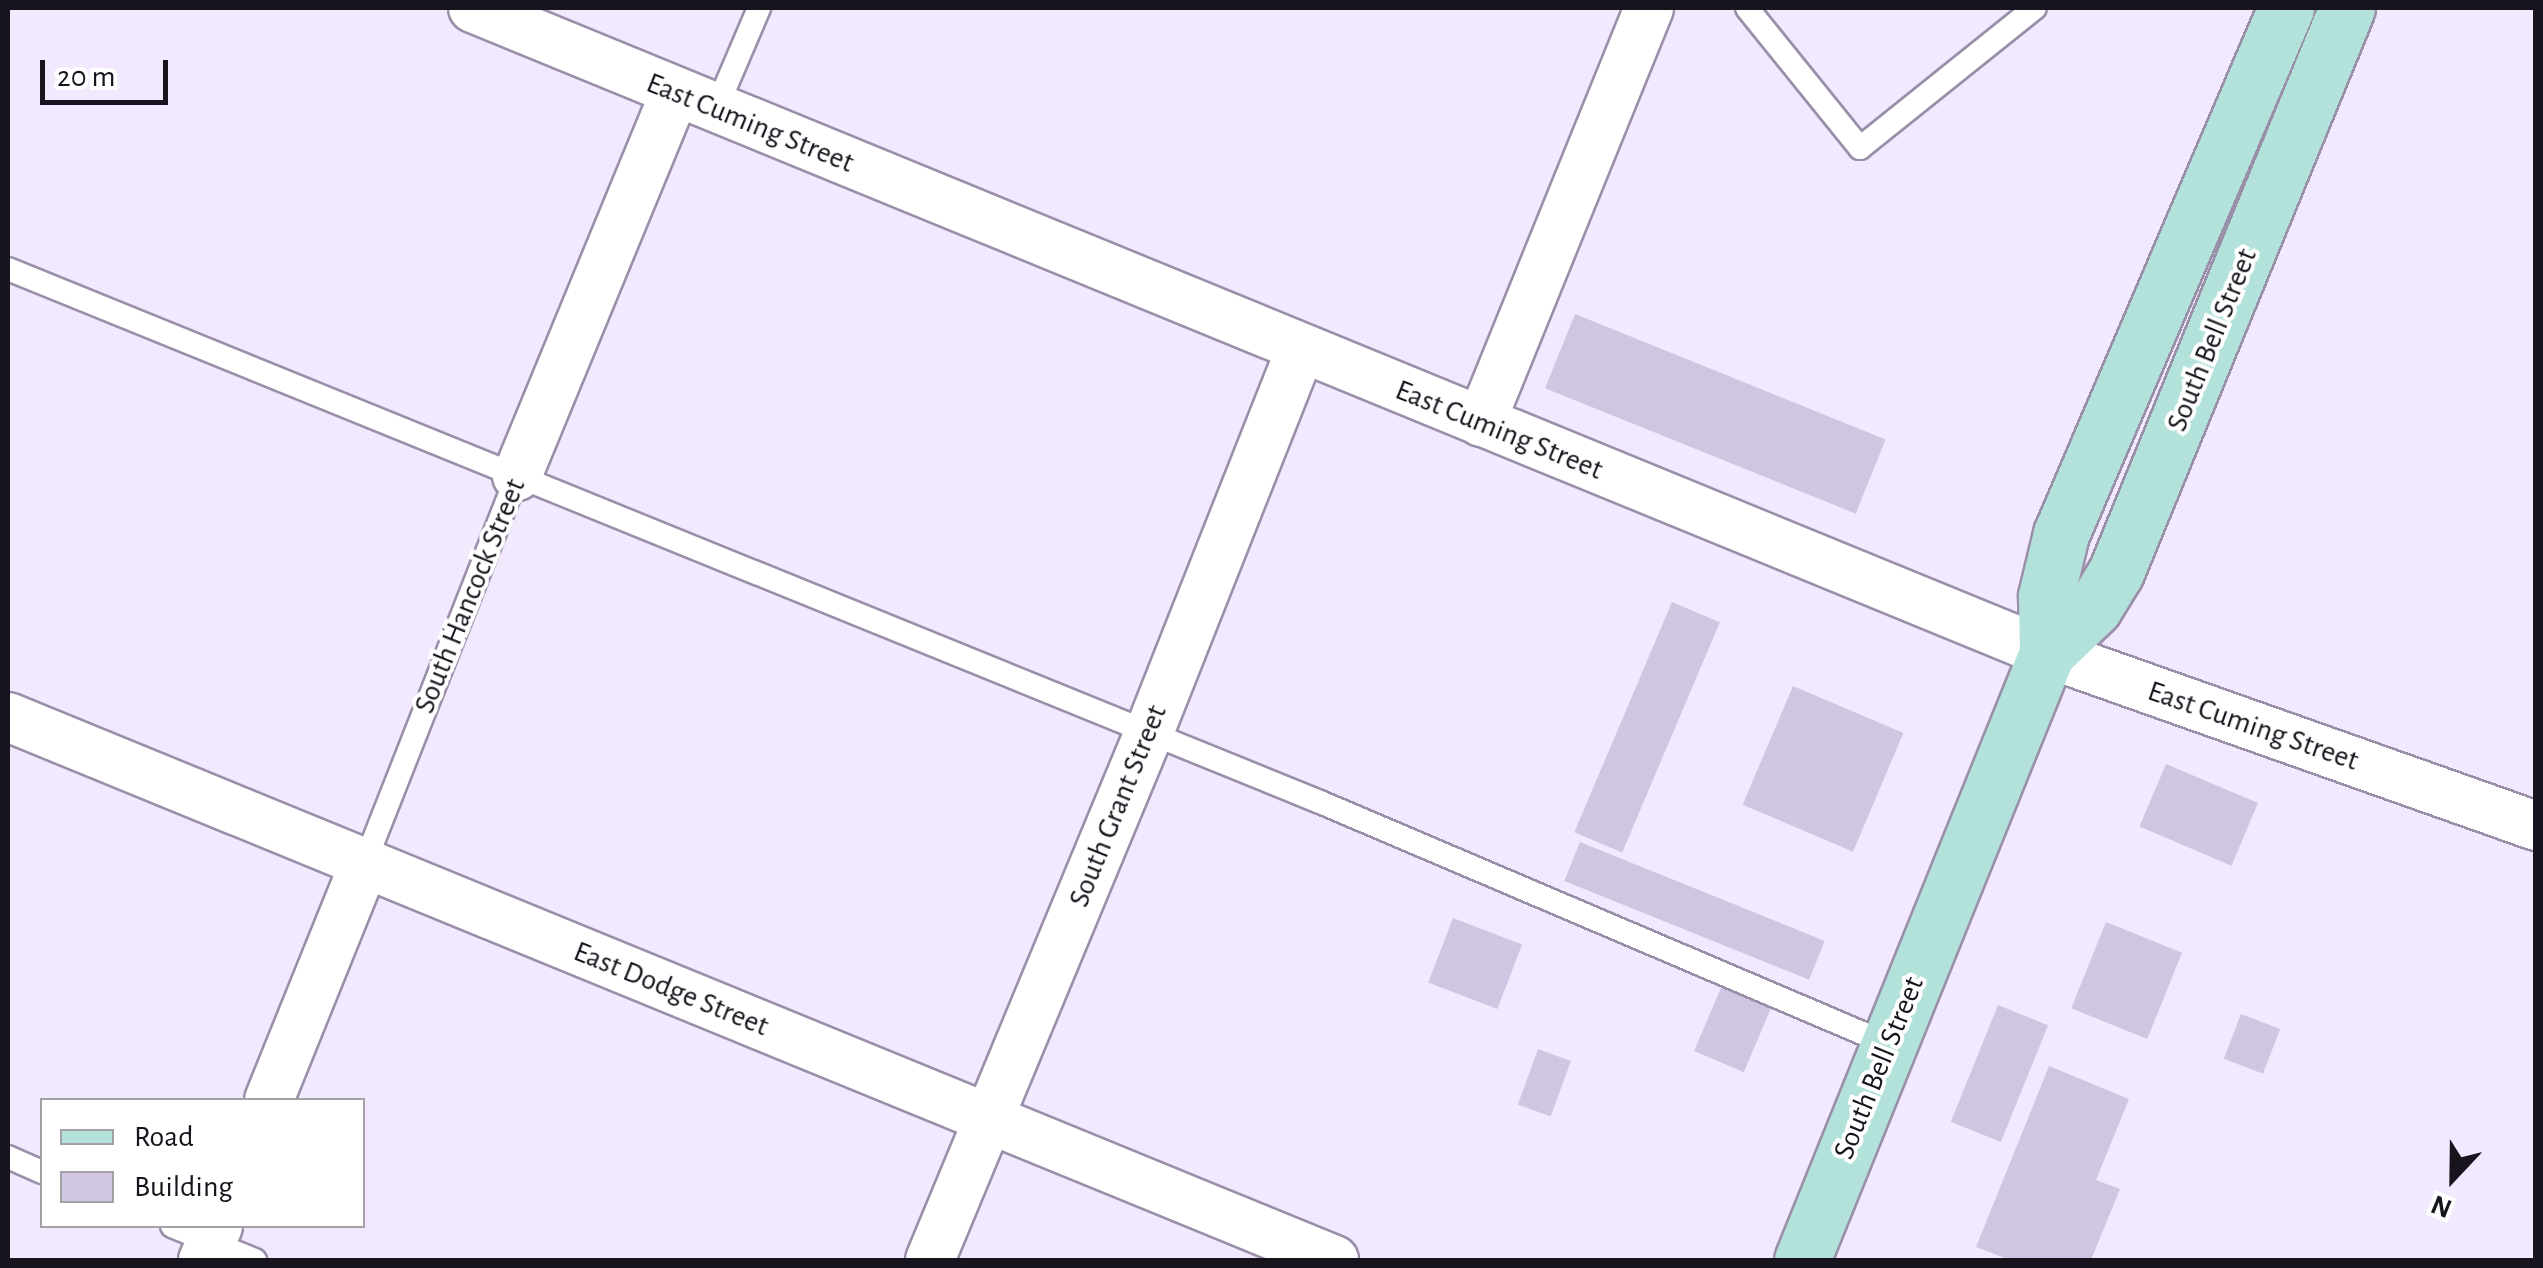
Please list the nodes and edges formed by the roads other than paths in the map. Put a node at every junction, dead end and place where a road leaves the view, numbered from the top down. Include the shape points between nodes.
1 (473, 8) edge
2 (759, 8) edge
3 (1649, 8) edge
4 (1747, 8) edge
5 (2035, 8) edge
6 (2286, 8) edge
7 (2346, 8) edge
8 (695, 100) junction
9 (8, 268) edge
10 (1301, 349) junction
11 (1481, 422) junction
12 (517, 476) junction
13 (2046, 653) junction
14 (8, 717) edge
15 (1148, 735) junction
16 (2536, 826) edge
17 (365, 862) junction
18 (1888, 1044) junction
19 (269, 1098) edge
20 (988, 1120) junction
21 (8, 1157) edge
22 (40, 1171) edge
23 (201, 1238) edge
24 (256, 1260) edge
25 (930, 1260) edge
26 (1334, 1260) edge
27 (1802, 1260) edge

1 - 8 street, East Cuming Street
2 - 8 lane
3 - 11 street
4 - 5 lane via 1860,148
6 - 13 main road, South Bell Street via 2061,534 2046,596
7 - 13 main road, South Bell Street via 2116,572 2094,608
8 - 10 street, East Cuming Street
8 - 12 street, South Hancock Street
9 - 12 lane
10 - 11 street, East Cuming Street
10 - 15 street, South Grant Street
11 - 13 street, East Cuming Street
12 - 15 lane
12 - 17 lane, South Hancock Street
13 - 16 street, East Cuming Street
13 - 18 main road, South Bell Street
14 - 17 street, East Dodge Street
15 - 18 lane
15 - 20 street, South Grant Street
17 - 19 street, South Hancock Street
17 - 20 street, East Dodge Street
18 - 27 main road, South Bell Street
20 - 25 street, South Grant Street
20 - 26 street, East Dodge Street
21 - 22 lane
23 - 24 lane

